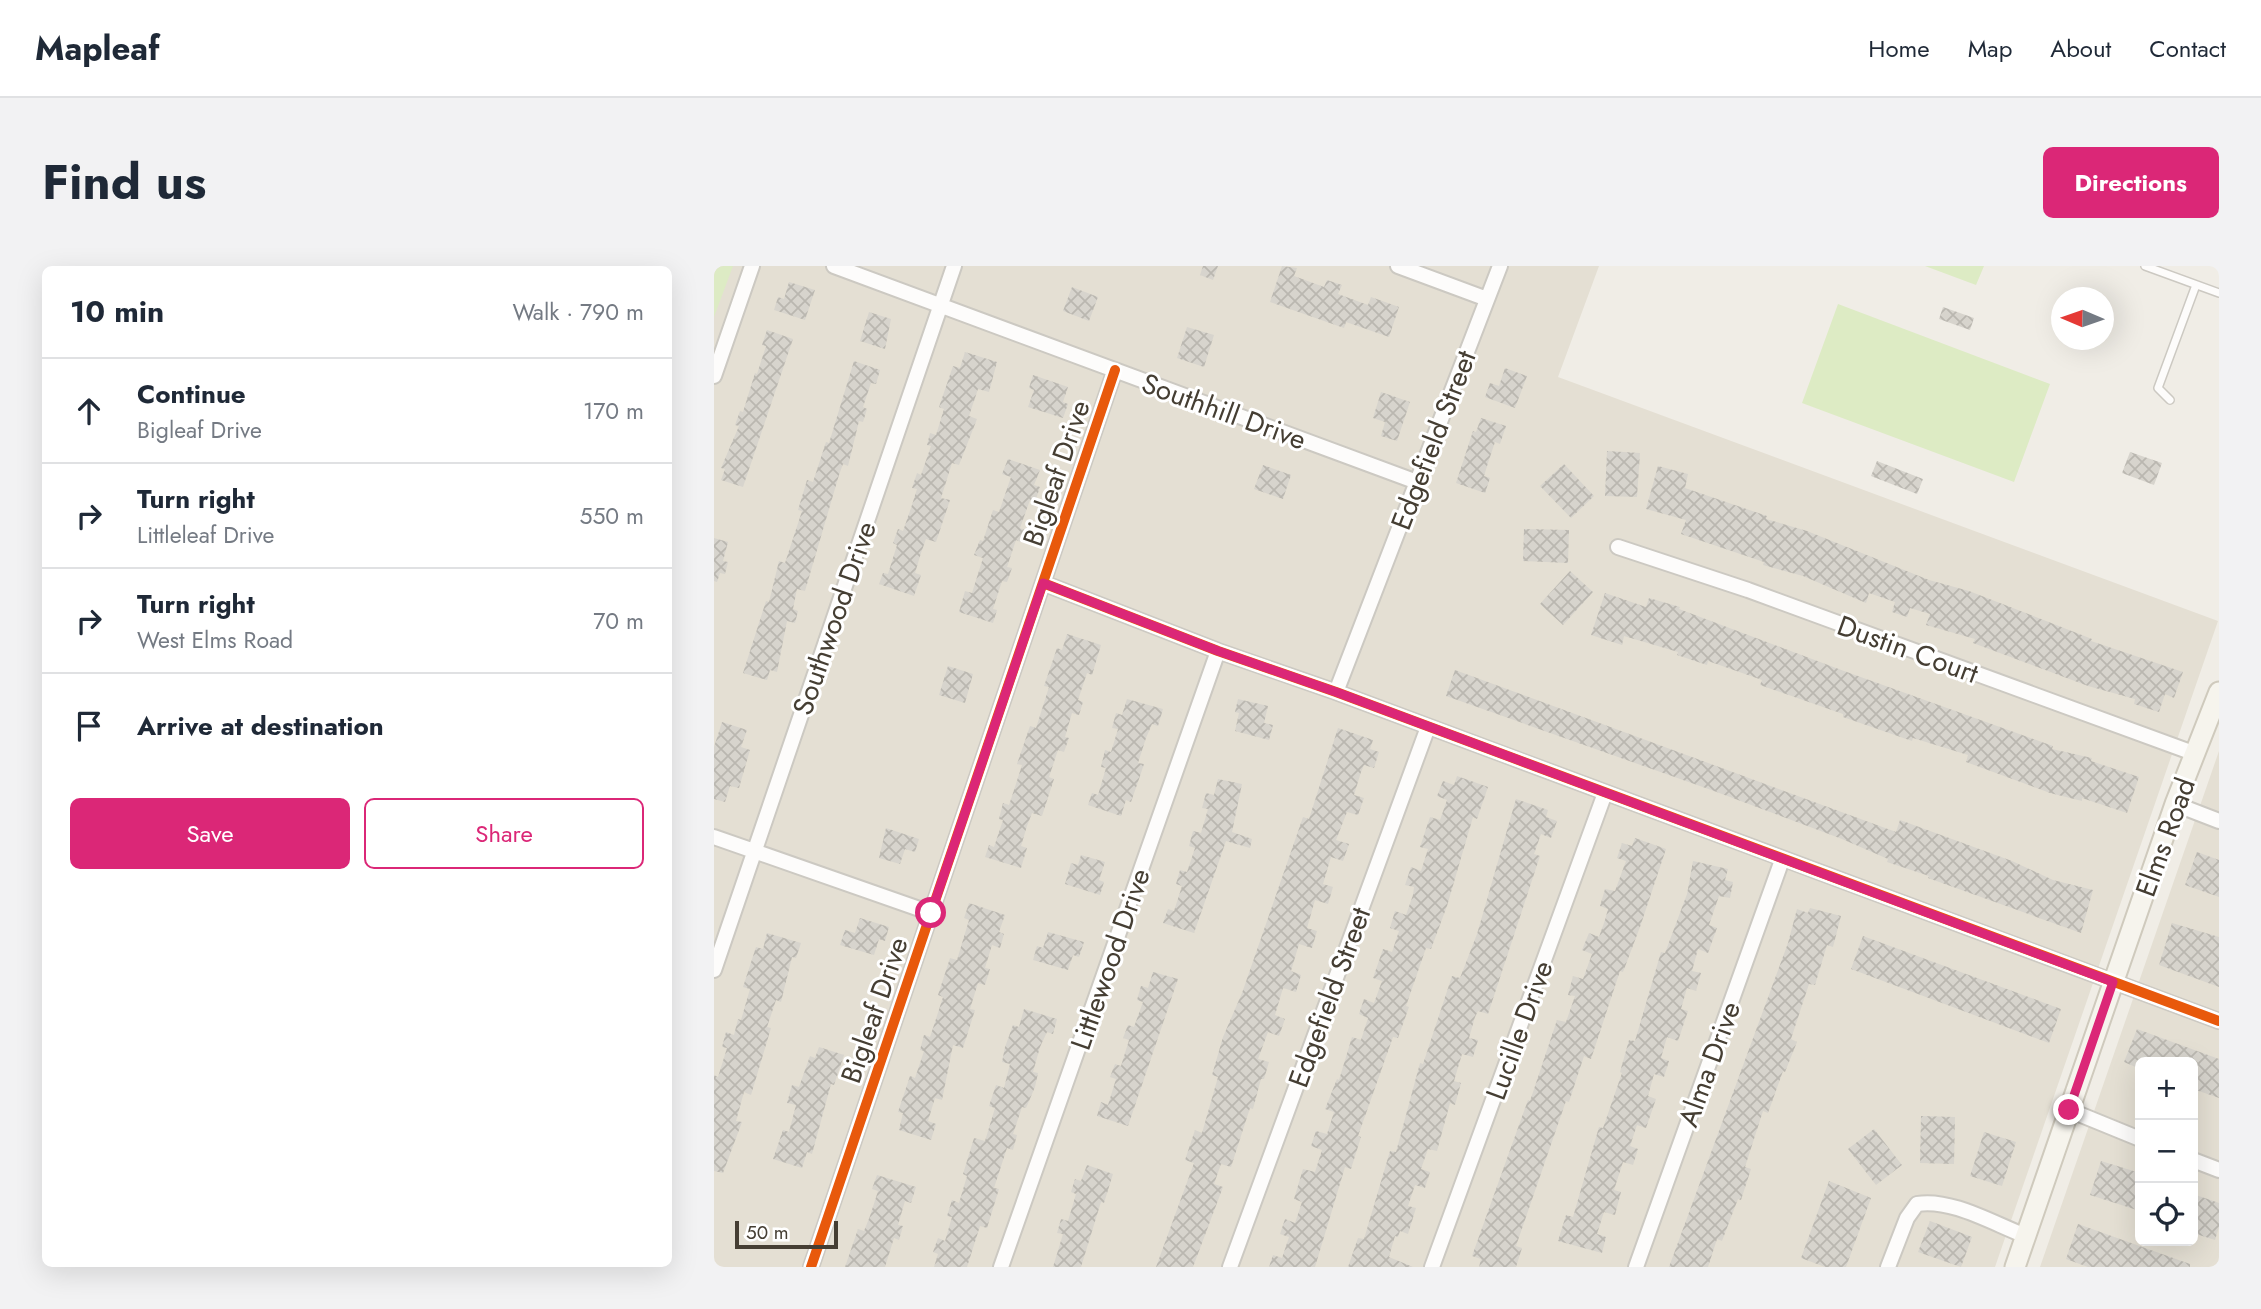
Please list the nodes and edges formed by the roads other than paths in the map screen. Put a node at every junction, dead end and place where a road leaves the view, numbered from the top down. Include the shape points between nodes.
1 (752, 266) edge
2 (834, 266) edge
3 (954, 266) edge
4 (1398, 266) edge
5 (1500, 266) edge
6 (2145, 266) edge
7 (2196, 285) junction
8 (2219, 293) edge
9 (1487, 299) junction
10 (940, 304) junction
11 (1115, 370) junction
12 (714, 376) edge
13 (2170, 400) dead end
14 (1417, 482) junction
15 (1618, 547) dead end
16 (1043, 583) junction
17 (1218, 651) junction
18 (1336, 692) junction
19 (2219, 692) edge
20 (1428, 727) junction
21 (2196, 754) junction
22 (1605, 793) junction
23 (2175, 804) junction
24 (2219, 821) edge
25 (714, 837) edge
26 (755, 851) junction
27 (1782, 860) junction
28 (931, 913) junction
29 (714, 970) edge
30 (2113, 982) junction
31 (2219, 1021) edge
32 (2069, 1110) junction
33 (2135, 1137) edge
34 (2198, 1162) edge
35 (2219, 1170) edge
36 (2026, 1236) junction
37 (811, 1267) edge
38 (1001, 1267) edge
39 (1230, 1267) edge
40 (1432, 1267) edge
41 (1636, 1267) edge
42 (1888, 1267) edge
43 (2015, 1267) edge

1 - 12 street
2 - 10 street, Southhill Drive
3 - 10 street, Southwood Drive
4 - 9 street
5 - 9 street, Edgefield Street
6 - 7 lane
7 - 8 lane
7 - 13 lane via 2158,388
9 - 14 street, Edgefield Street
10 - 11 street, Southhill Drive
10 - 26 street, Southwood Drive
11 - 14 street, Southhill Drive
11 - 16 street, Bigleaf Drive
14 - 18 street, Edgefield Street
15 - 21 street, Dustin Court
16 - 17 street
16 - 28 street, Bigleaf Drive
17 - 18 street
17 - 38 street, Littlewood Drive
18 - 20 street
19 - 21 main road, Elms Road
20 - 22 street
20 - 39 street, Edgefield Street
21 - 23 main road, Elms Road
22 - 27 street
22 - 40 street, Lucille Drive
23 - 24 street
23 - 30 main road, Elms Road
25 - 26 street
26 - 28 street
26 - 29 street, Southwood Drive
27 - 30 street
27 - 41 street, Alma Drive
28 - 37 street, Bigleaf Drive
30 - 31 street
30 - 32 main road, Elms Road
32 - 33 street
32 - 36 main road, Elms Road
34 - 35 street
36 - 42 street via 1931,1202 1917,1204
36 - 43 main road, Elms Road

